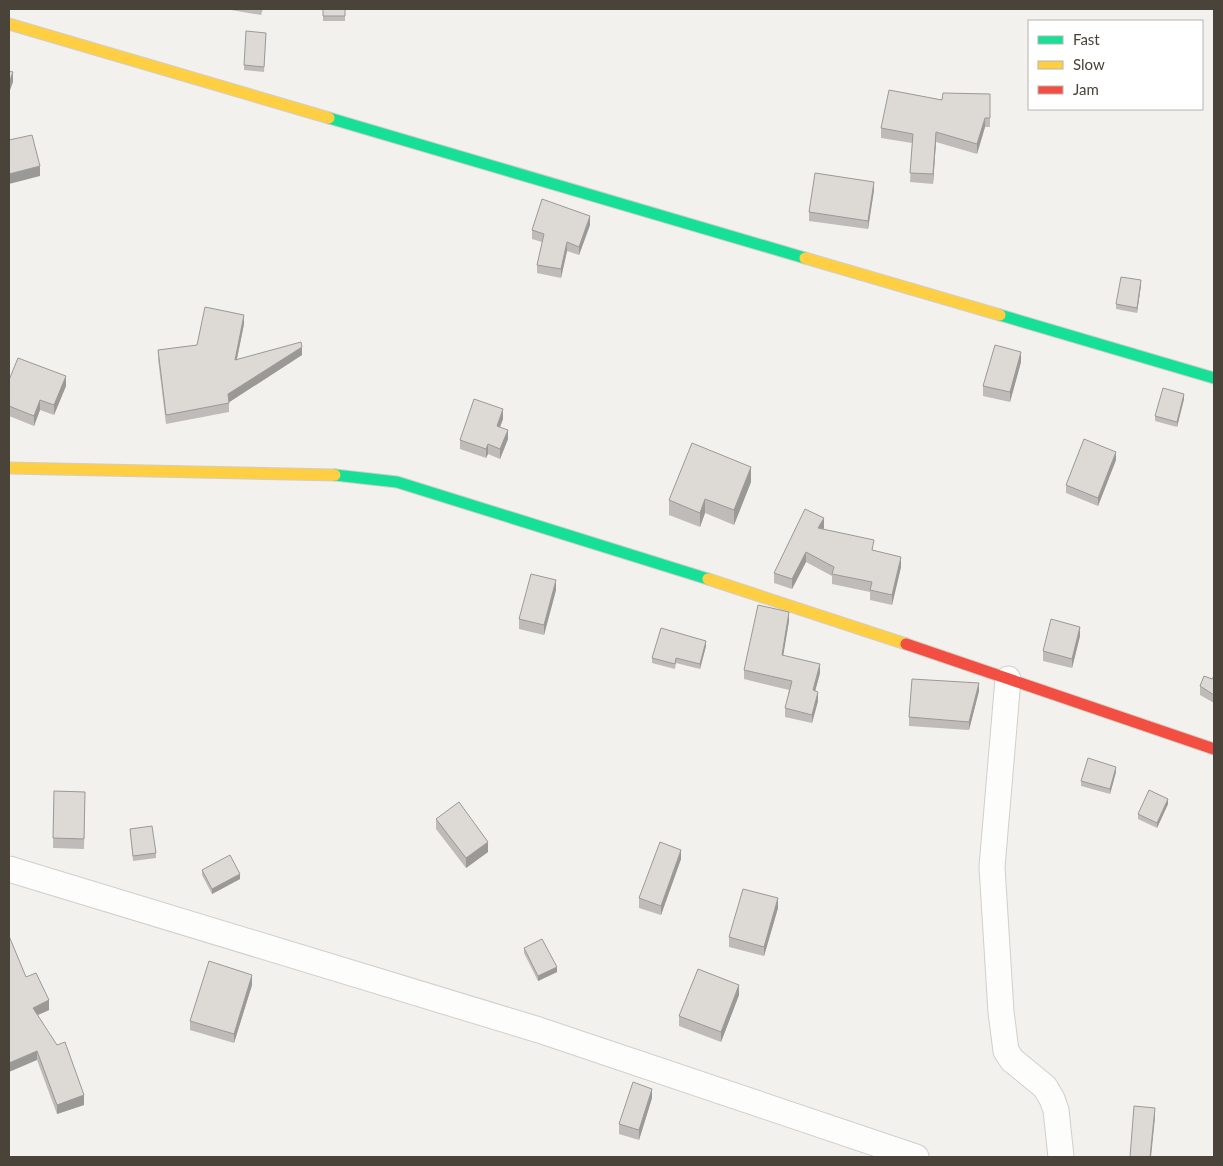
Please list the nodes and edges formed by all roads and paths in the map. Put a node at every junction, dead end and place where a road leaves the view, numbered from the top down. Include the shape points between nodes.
1 (9, 24) edge
2 (1214, 378) edge
3 (9, 468) edge
4 (1008, 679) junction
5 (1214, 749) edge
6 (9, 869) edge
7 (916, 1157) edge
8 (1061, 1157) edge

1 - 2 street
3 - 4 street via 352,475 397,482 764,596
4 - 5 street
4 - 8 street via 992,867 1001,1012 1006,1051 1012,1060 1045,1087 1052,1099
6 - 7 street via 539,1030

